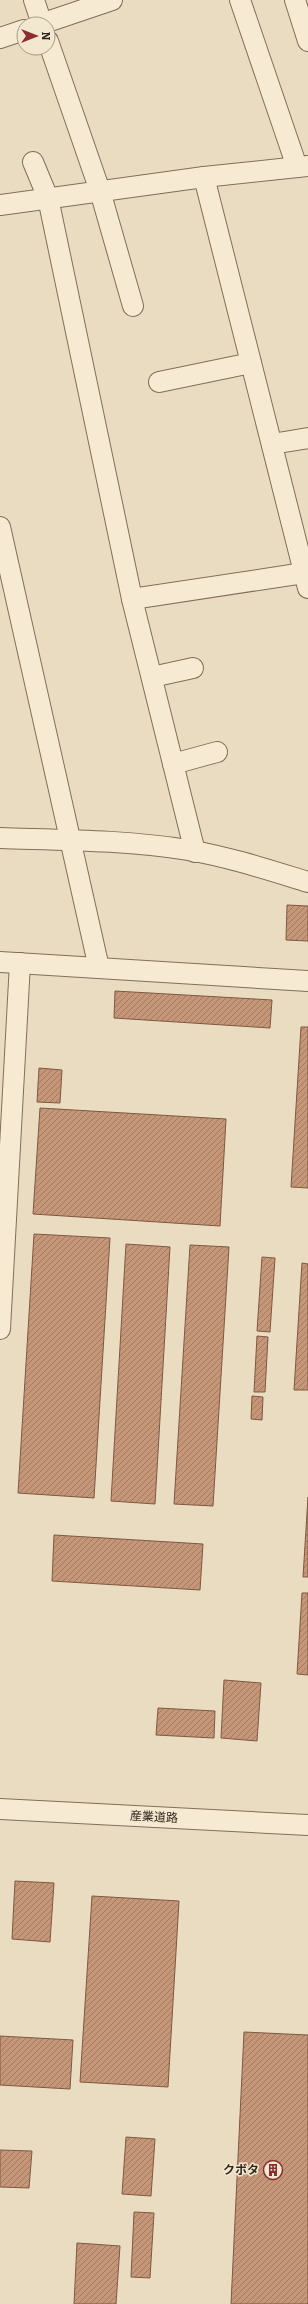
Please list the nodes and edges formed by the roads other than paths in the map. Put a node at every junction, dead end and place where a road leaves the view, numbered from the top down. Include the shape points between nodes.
1 (34, 0) edge
2 (112, 0) edge
3 (240, 0) edge
4 (295, 0) edge
5 (39, 16) edge
6 (56, 19) edge
7 (16, 33) edge
8 (0, 38) edge
9 (308, 41) edge
10 (53, 56) edge
11 (33, 162) dead end
12 (304, 170) edge
13 (204, 177) junction
14 (100, 191) junction
15 (48, 198) junction
16 (0, 205) edge
17 (133, 306) dead end
18 (251, 363) junction
19 (159, 382) dead end
20 (308, 438) edge
21 (272, 444) junction
22 (0, 527) edge
23 (306, 580) edge
24 (132, 599) junction
25 (193, 668) dead end
26 (152, 677) junction
27 (218, 752) dead end
28 (173, 764) junction
29 (0, 838) edge
30 (70, 840) junction
31 (195, 852) junction
32 (308, 882) edge
33 (0, 962) edge
34 (20, 963) junction
35 (99, 968) junction
36 (308, 981) edge
37 (0, 1330) edge
38 (0, 1809) edge
39 (308, 1825) edge

1 - 5 street
2 - 6 street
3 - 12 street
4 - 9 street
7 - 8 street
10 - 14 street
11 - 15 street
12 - 13 street
13 - 14 street
13 - 18 street
14 - 15 street
14 - 17 street
15 - 16 street
15 - 24 street
18 - 19 street
18 - 21 street
20 - 21 street
21 - 23 street
22 - 30 street
23 - 24 street
24 - 26 street
25 - 26 street
26 - 28 street
27 - 28 street
28 - 31 street
29 - 30 street
30 - 31 street
30 - 35 street
31 - 32 street
33 - 34 street
34 - 35 street
34 - 37 street
35 - 36 street
38 - 39 street, 産業道路

